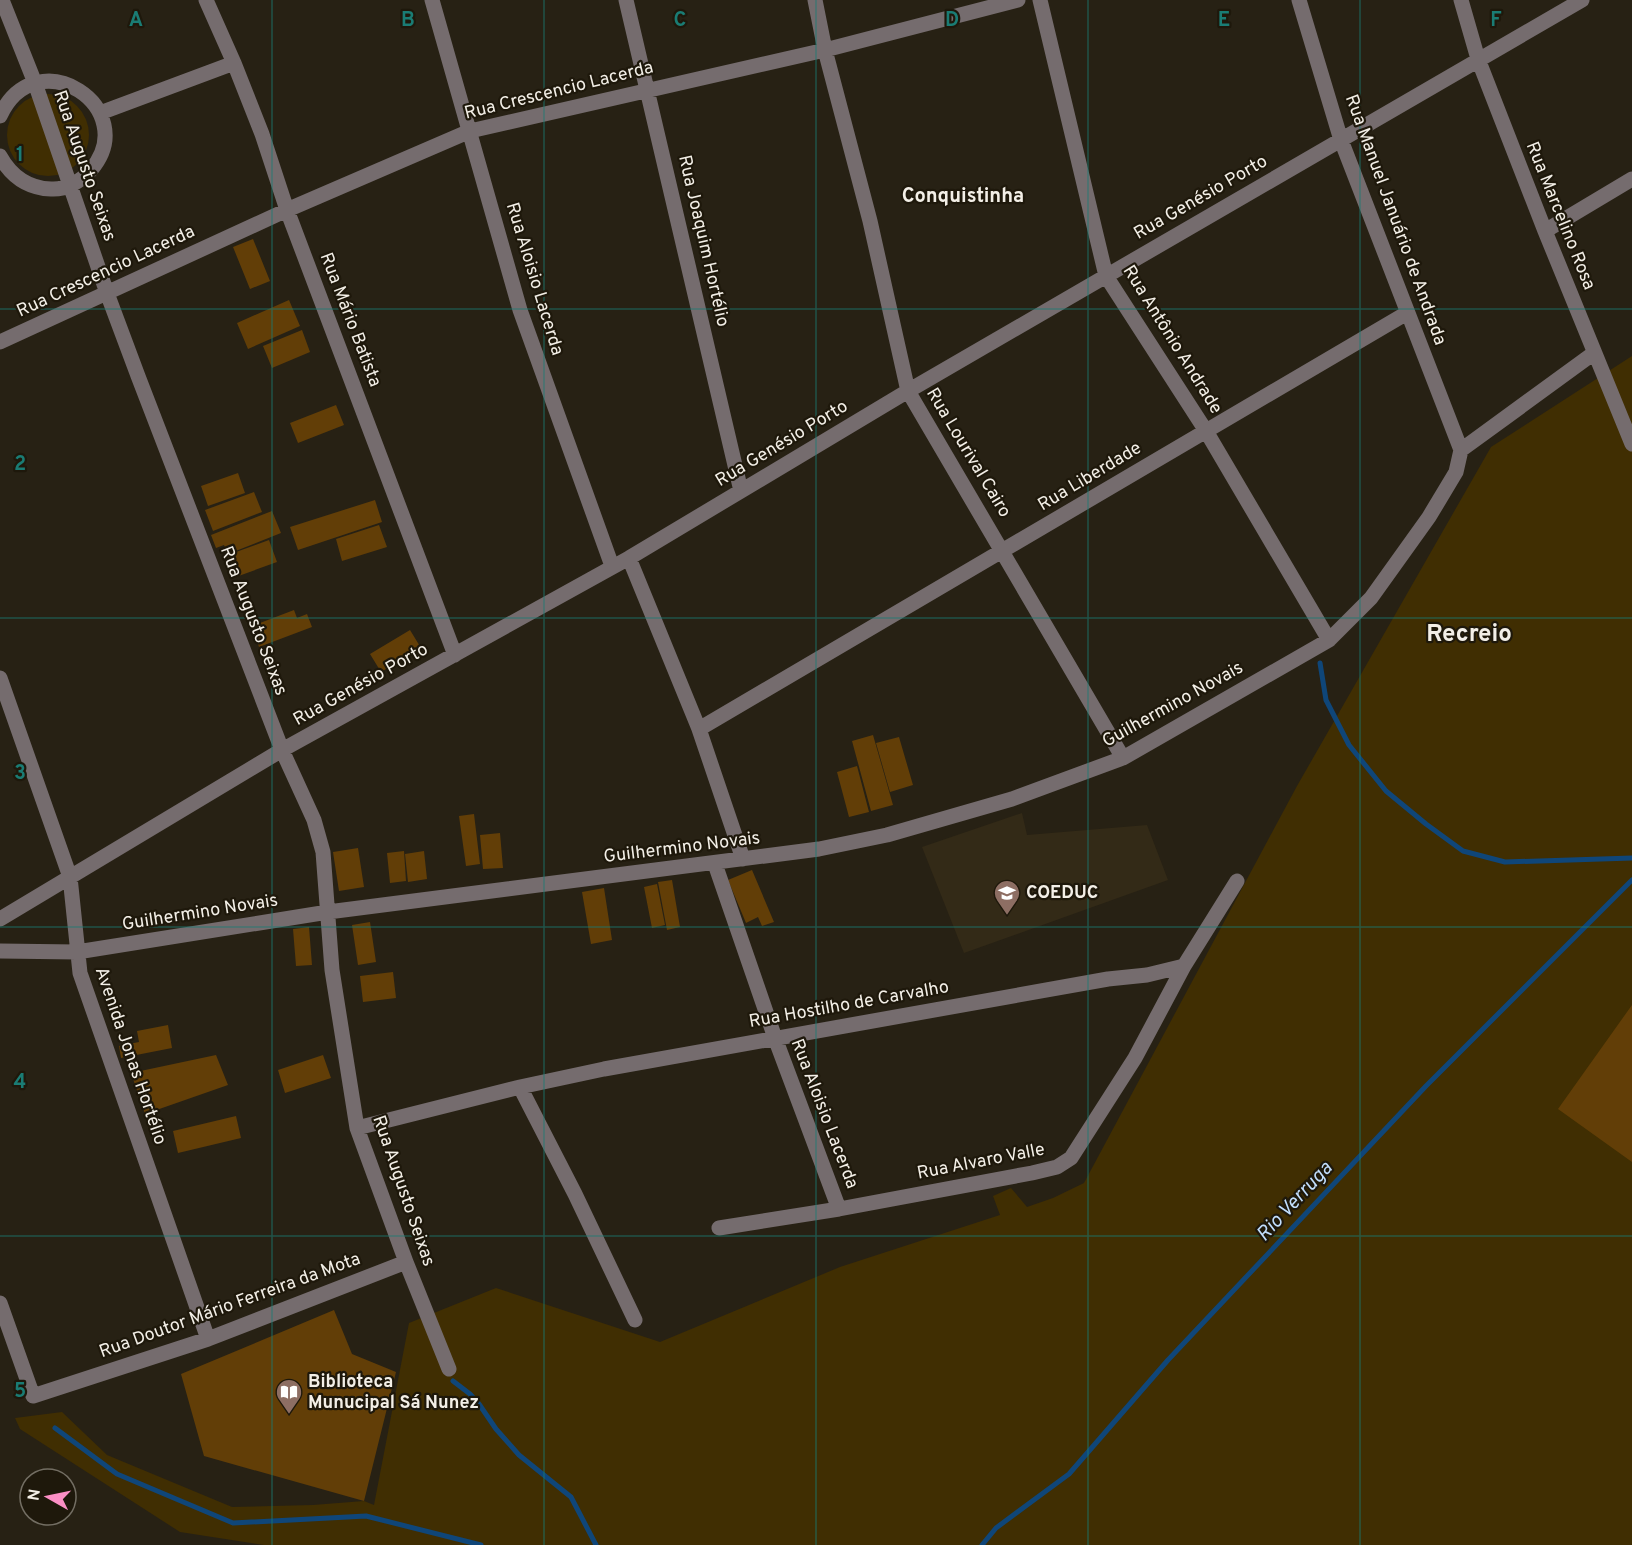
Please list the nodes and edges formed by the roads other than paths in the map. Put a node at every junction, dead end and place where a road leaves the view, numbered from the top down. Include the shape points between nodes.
1 (2, 0) edge
2 (207, 0) edge
3 (432, 0) edge
4 (626, 0) edge
5 (815, 0) edge
6 (1018, 0) edge
7 (1040, 0) edge
8 (1299, 0) edge
9 (1461, 0) edge
10 (1582, 0) edge
11 (825, 50) junction
12 (1478, 59) junction
13 (234, 63) junction
14 (35, 83) junction
15 (647, 89) junction
16 (100, 114) junction
17 (0, 116) edge
18 (470, 130) junction
19 (1341, 140) junction
20 (0, 156) edge
21 (1632, 179) edge
22 (70, 185) junction
23 (287, 210) junction
24 (1545, 231) junction
25 (1106, 276) junction
26 (107, 293) junction
27 (1407, 313) junction
28 (0, 342) edge
29 (1594, 353) junction
30 (908, 391) junction
31 (1206, 431) junction
32 (1632, 444) edge
33 (1461, 450) junction
34 (741, 491) junction
35 (1003, 551) junction
36 (629, 558) junction
37 (612, 566) junction
38 (1329, 640) junction
39 (455, 655) junction
40 (0, 678) edge
41 (699, 729) junction
42 (282, 750) junction
43 (1123, 758) junction
44 (743, 859) junction
45 (715, 864) junction
46 (70, 877) junction
47 (1237, 881) dead end
48 (328, 912) junction
49 (0, 919) edge
50 (0, 951) edge
51 (77, 952) junction
52 (1184, 966) junction
53 (775, 1038) junction
54 (520, 1087) junction
55 (357, 1128) junction
56 (839, 1209) junction
57 (719, 1228) dead end
58 (406, 1262) junction
59 (0, 1303) edge
60 (635, 1320) dead end
61 (208, 1339) junction
62 (449, 1368) dead end

1 - 14 street, Rua Augusto Seixas
2 - 13 street, Rua Mário Batista
3 - 18 street, Rua Aloisio Lacerda
4 - 15 street, Rua Joaquim Hortélio
5 - 11 street, Rua Lourival Cairo
6 - 11 street, Rua Crescencio Lacerda
7 - 25 street, Rua Antônio Andrade
8 - 19 street, Rua Manuel Januário de Andrada
9 - 12 street, Rua Marcelino Rosa
10 - 12 street, Rua Genésio Porto
11 - 15 street, Rua Crescencio Lacerda
11 - 30 street, Rua Lourival Cairo via 870,221
12 - 19 street, Rua Genésio Porto
12 - 24 street, Rua Marcelino Rosa
13 - 16 street
13 - 23 street, Rua Mário Batista
14 - 16 street via 66,83 92,100
14 - 17 street via 18,91
14 - 22 street, Rua Augusto Seixas
15 - 18 street, Rua Crescencio Lacerda
15 - 34 street, Rua Joaquim Hortélio
16 - 22 street via 103,147 85,176
18 - 23 street, Rua Crescencio Lacerda
18 - 37 street, Rua Aloisio Lacerda via 520,310
19 - 25 street, Rua Genésio Porto
19 - 27 street, Rua Manuel Januário de Andrada
20 - 22 street via 22,182 37,188
21 - 24 street
22 - 26 street, Rua Augusto Seixas
23 - 26 street, Rua Crescencio Lacerda
23 - 39 street, Rua Mário Batista
24 - 29 street, Rua Marcelino Rosa
25 - 30 street, Rua Genésio Porto
25 - 31 street, Rua Antônio Andrade
26 - 28 street, Rua Crescencio Lacerda
26 - 42 street, Rua Augusto Seixas
27 - 31 street, Rua Liberdade
27 - 33 street, Rua Manuel Januário de Andrada
29 - 32 street, Rua Marcelino Rosa
29 - 33 street
30 - 34 street, Rua Genésio Porto
30 - 35 street, Rua Lourival Cairo
31 - 35 street, Rua Liberdade
31 - 38 street, Rua Antônio Andrade
33 - 38 street, Guilhermino Novais via 1456,472 1429,517 1371,598
34 - 36 street, Rua Genésio Porto
35 - 41 street, Rua Liberdade
35 - 43 street, Rua Lourival Cairo
36 - 37 street, Rua Genésio Porto
36 - 41 street
37 - 39 street, Rua Genésio Porto
38 - 43 street, Guilhermino Novais
39 - 42 street, Rua Genésio Porto
40 - 46 street, Avenida Jonas Hortélio
41 - 44 street
42 - 46 street, Rua Genésio Porto
42 - 48 street, Rua Augusto Seixas via 320,841
43 - 44 street, Guilhermino Novais via 1011,800 887,835
44 - 45 street, Guilhermino Novais
45 - 48 street, Guilhermino Novais
45 - 53 street, Rua Aloisio Lacerda
46 - 49 street, Rua Genésio Porto
46 - 51 street, Avenida Jonas Hortélio
47 - 52 street, Rua Alvaro Valle
48 - 51 street, Guilhermino Novais
48 - 55 street, Rua Augusto Seixas via 332,970
50 - 51 street, Guilhermino Novais
51 - 61 street, Avenida Jonas Hortélio via 80,974
52 - 53 street, Rua Hostilho de Carvalho
52 - 56 street, Rua Alvaro Valle via 1135,1058 1065,1163 1032,1173
53 - 54 street, Rua Hostilho de Carvalho
53 - 56 street, Rua Aloisio Lacerda
54 - 55 street, Rua Hostilho de Carvalho
54 - 60 street
55 - 58 street, Rua Augusto Seixas
56 - 57 street, Rua Alvaro Valle
58 - 61 street, Rua Doutor Mário Ferreira da Mota
58 - 62 street, Rua Augusto Seixas
59 - 61 street, Rua Doutor Mário Ferreira da Mota via 33,1396

